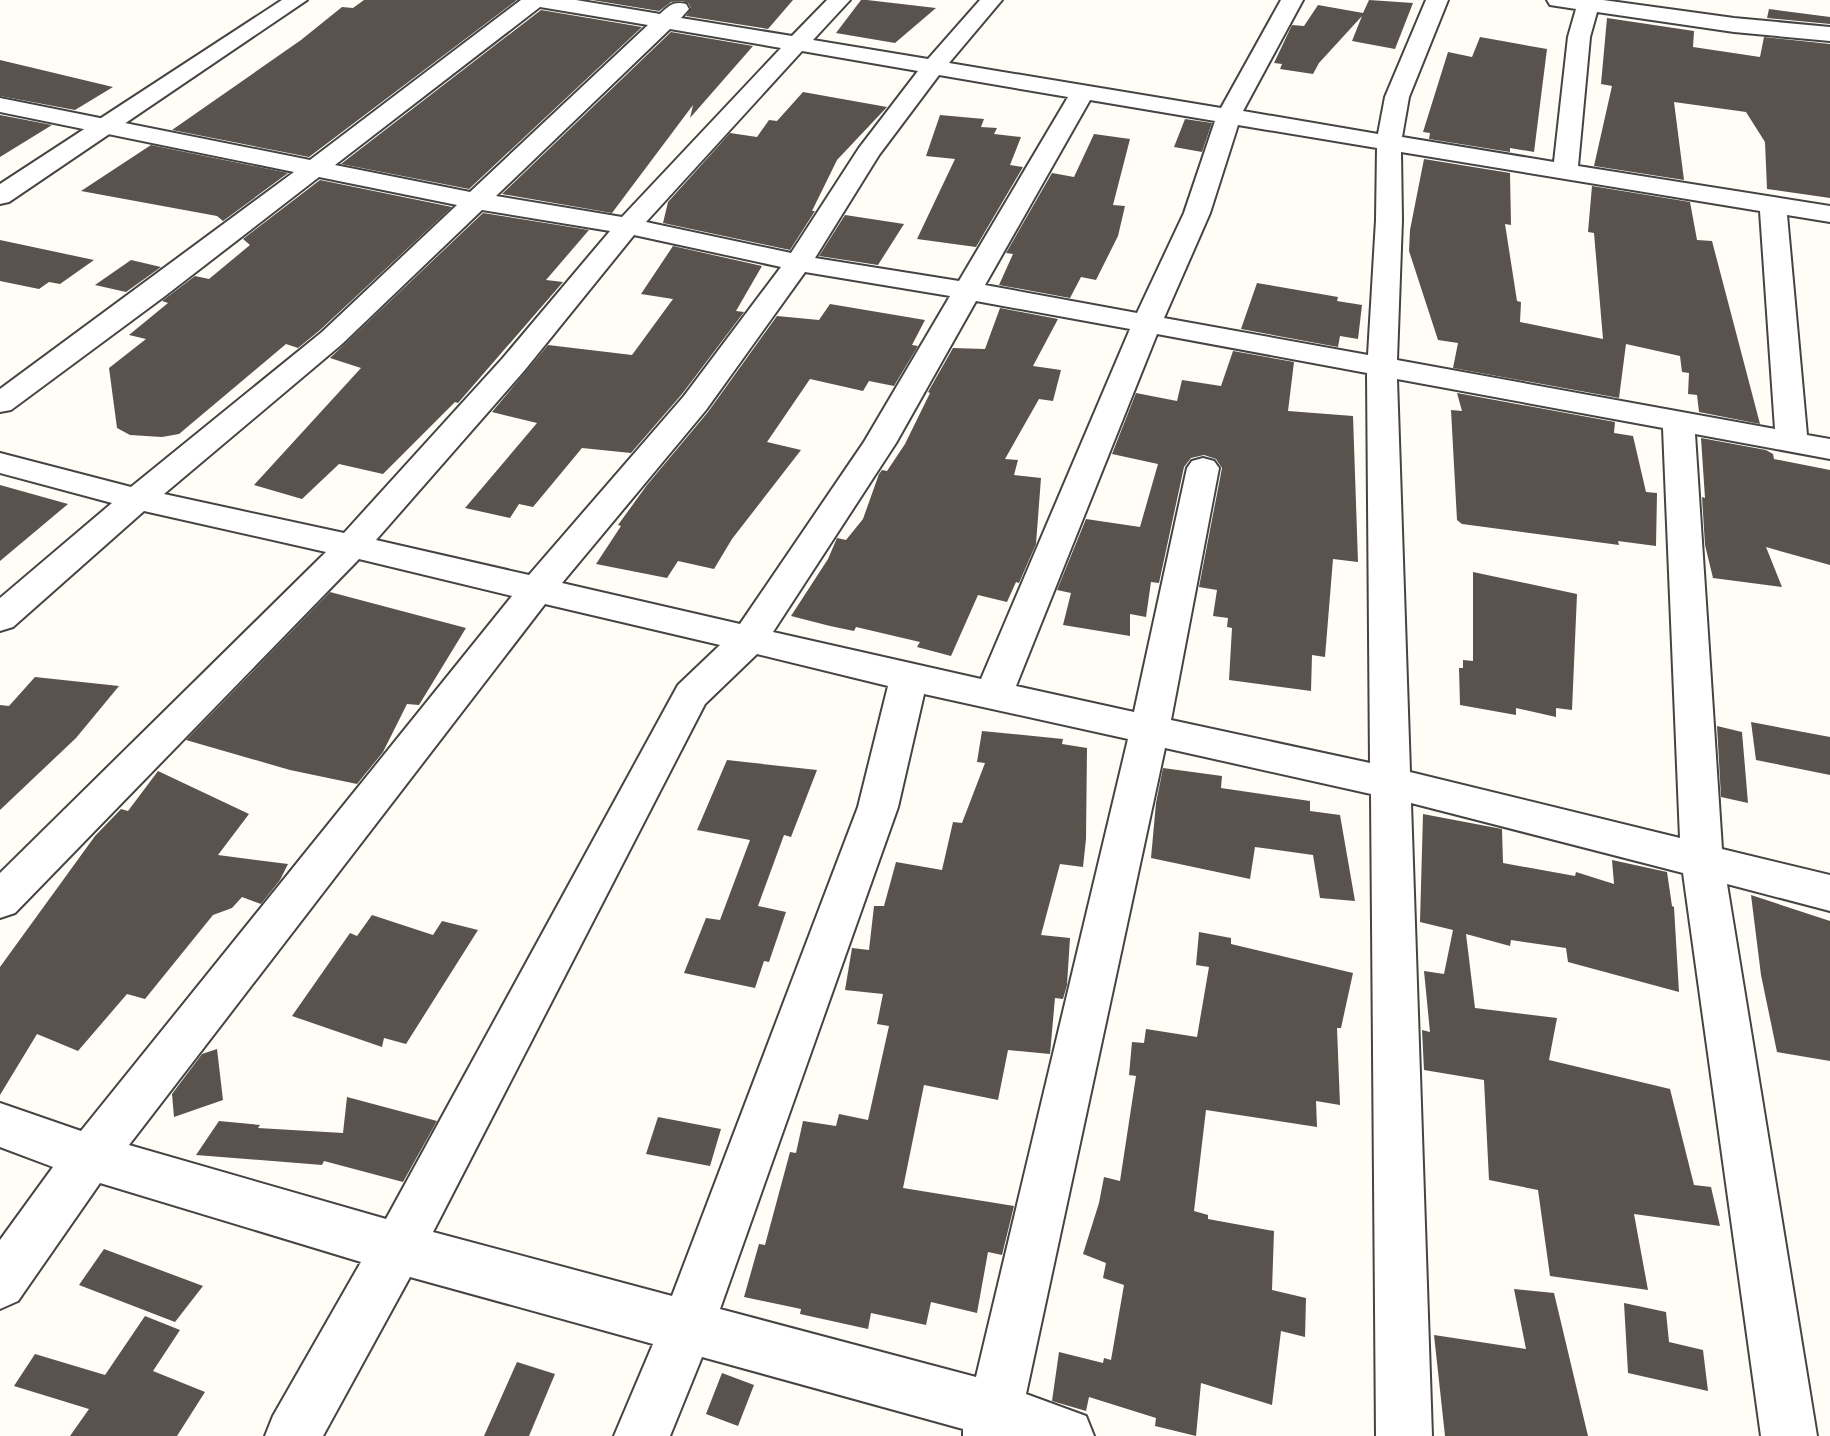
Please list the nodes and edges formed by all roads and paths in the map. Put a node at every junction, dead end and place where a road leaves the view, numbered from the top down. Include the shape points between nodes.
1 (296, 0) edge
2 (537, 0) edge
3 (687, 0) edge
4 (839, 0) edge
5 (991, 0) edge
6 (1292, 0) edge
7 (1437, 0) edge
8 (1735, 0) edge
9 (1573, 2) edge
10 (665, 22) junction
11 (1734, 24) junction
12 (1830, 34) edge
13 (799, 44) junction
14 (933, 67) junction
15 (1083, 91) junction
16 (0, 105) edge
17 (1229, 115) junction
18 (109, 126) junction
19 (1389, 141) junction
20 (314, 169) junction
21 (1565, 173) junction
22 (0, 196) edge
23 (476, 201) junction
24 (1773, 205) junction
25 (1830, 214) edge
26 (628, 226) junction
27 (798, 263) junction
28 (970, 291) junction
29 (1147, 324) junction
30 (1382, 366) junction
31 (0, 403) edge
32 (1678, 420) junction
33 (1792, 442) junction
34 (1830, 449) edge
35 (0, 463) edge
36 (1203, 468) dead end
37 (137, 499) junction
38 (352, 546) junction
39 (537, 589) junction
40 (0, 618) edge
41 (749, 640) junction
42 (909, 677) junction
43 (993, 696) junction
44 (1149, 732) junction
45 (1392, 783) junction
46 (1702, 860) junction
47 (1830, 893) edge
48 (0, 900) edge
49 (0, 1125) edge
50 (90, 1157) junction
51 (398, 1248) junction
52 (0, 1283) edge
53 (688, 1325) junction
54 (992, 1423) edge
55 (293, 1436) edge
56 (642, 1436) edge
57 (1066, 1436) edge
58 (1404, 1436) edge
59 (1789, 1436) edge

1 - 18 street
2 - 10 street
2 - 20 street
3 - 10 street
4 - 13 street
5 - 14 street
6 - 17 street
7 - 19 street via 1397,97
8 - 11 street
9 - 11 street
9 - 21 street via 1579,37
10 - 13 street
10 - 23 street
11 - 12 street
13 - 14 street
13 - 26 street
14 - 15 street
14 - 27 street via 868,153
15 - 17 street
15 - 28 street
16 - 18 street
17 - 19 street
17 - 29 street via 1197,213
18 - 20 street
18 - 22 street
19 - 21 street
19 - 30 street
20 - 23 street
20 - 31 street
21 - 24 street
23 - 26 street
23 - 37 street via 332,338
24 - 25 street
24 - 33 street
26 - 27 street
26 - 38 street via 513,365
27 - 28 street
27 - 39 street via 695,403
28 - 29 street
28 - 41 street via 880,443
29 - 30 street
29 - 43 street
30 - 32 street
30 - 45 street
32 - 33 street
32 - 46 street
33 - 34 street
35 - 37 street
36 - 44 street
37 - 38 street
37 - 40 street
38 - 39 street
38 - 48 street
39 - 41 street
39 - 50 street
41 - 42 street
41 - 51 street via 691,695
42 - 43 street
42 - 53 street via 878,807
43 - 44 street
44 - 45 street
44 - 54 street
45 - 46 street
45 - 58 street
46 - 47 street
46 - 59 street
49 - 50 street
50 - 51 street
50 - 52 street
51 - 53 street
51 - 55 street
53 - 54 street
53 - 56 street
54 - 57 street

